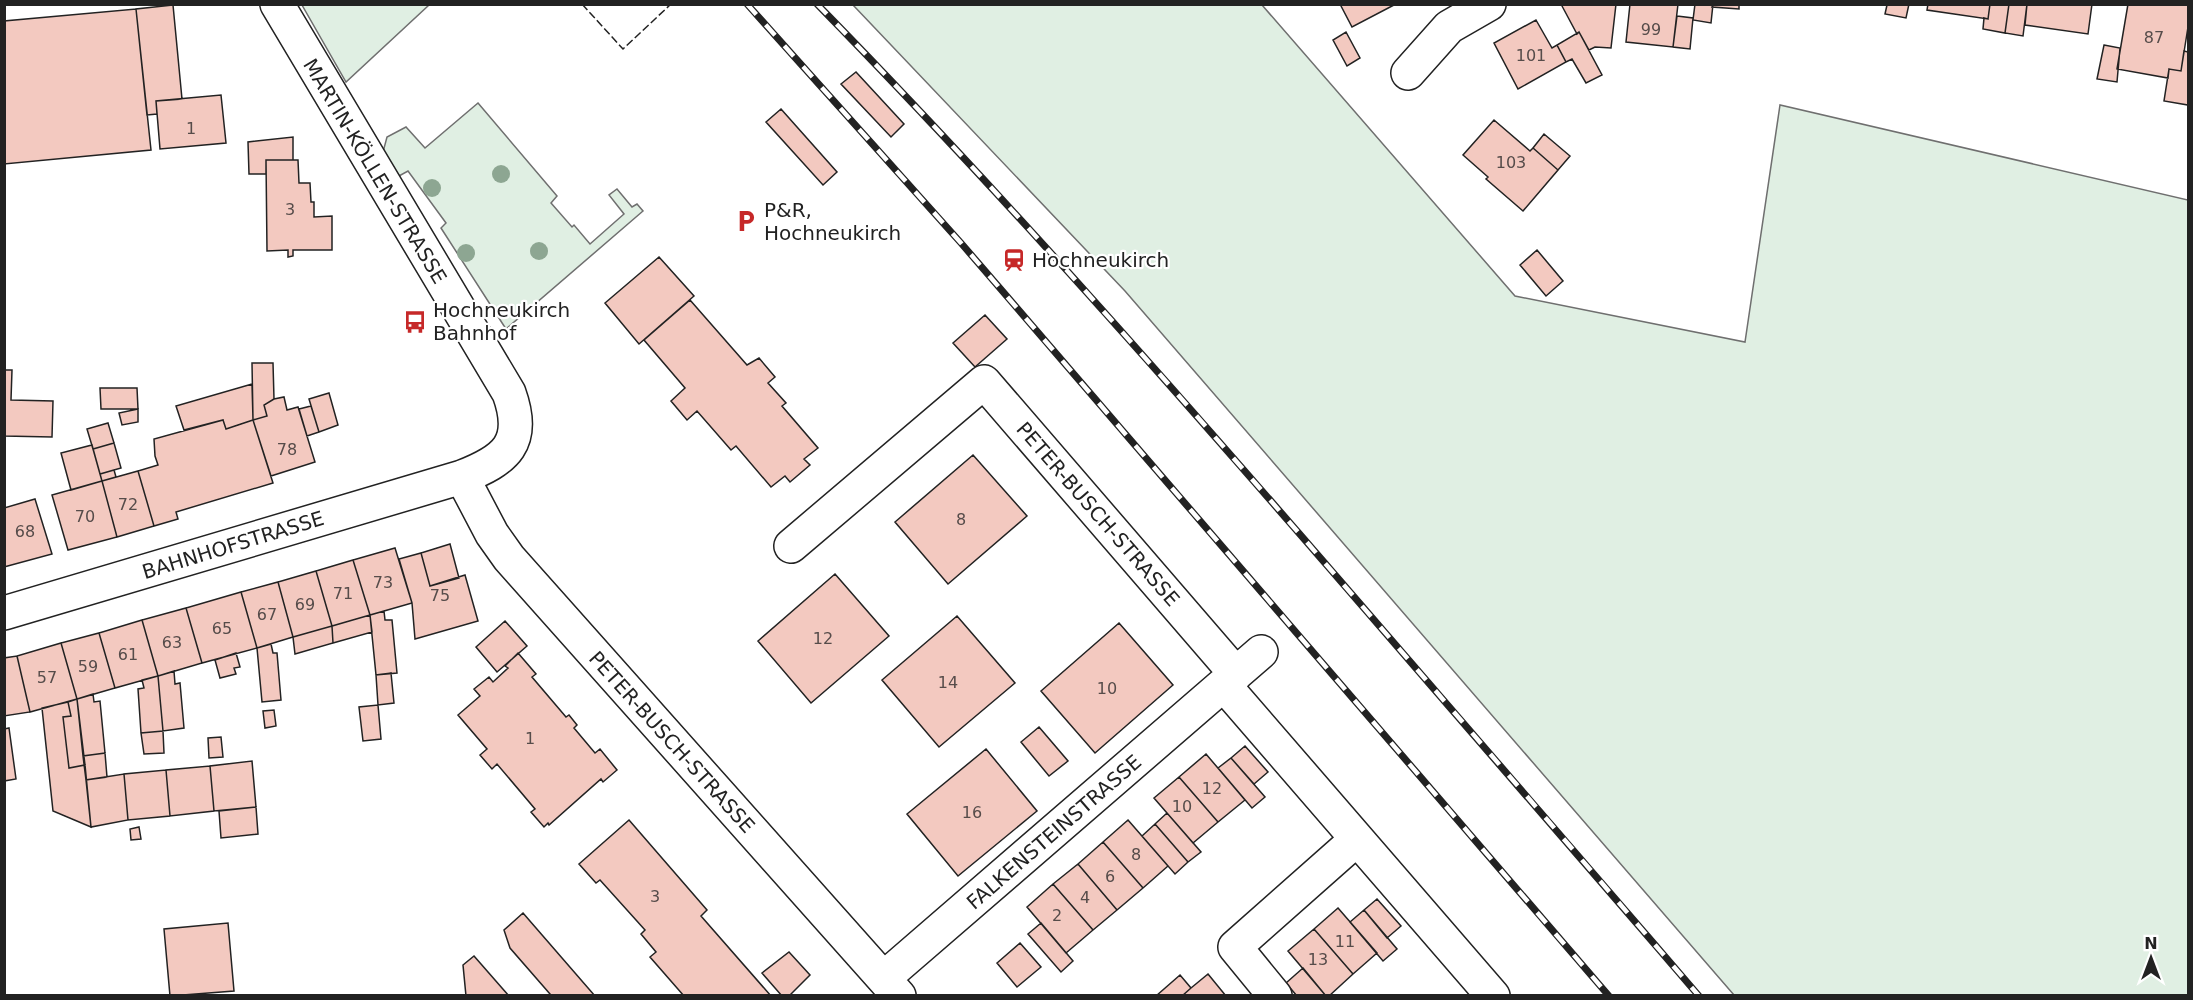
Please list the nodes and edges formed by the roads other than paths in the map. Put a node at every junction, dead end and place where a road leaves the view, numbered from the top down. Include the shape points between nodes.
1 (277, 4) edge
2 (1488, 4) edge
3 (1408, 73) dead end
4 (462, 477) junction
5 (791, 546) dead end
6 (4, 613) edge
7 (1261, 652) dead end
8 (1230, 679) junction
9 (1357, 839) junction
10 (892, 987) edge
11 (1275, 996) edge
12 (1493, 996) edge

1 - 4 street, MARTIN-KÖLLEN-STRASSE via 509,393 515,409 513,439 498,460
2 - 3 street via 1449,27
4 - 6 street, BAHNHOFSTRASSE
4 - 10 street, PETER-BUSCH-STRASSE via 509,558
5 - 8 street, PETER-BUSCH-STRASSE via 984,382
7 - 8 street, FALKENSTEINSTRASSE
8 - 9 street
8 - 10 street, FALKENSTEINSTRASSE
9 - 11 street via 1234,947
9 - 12 street

